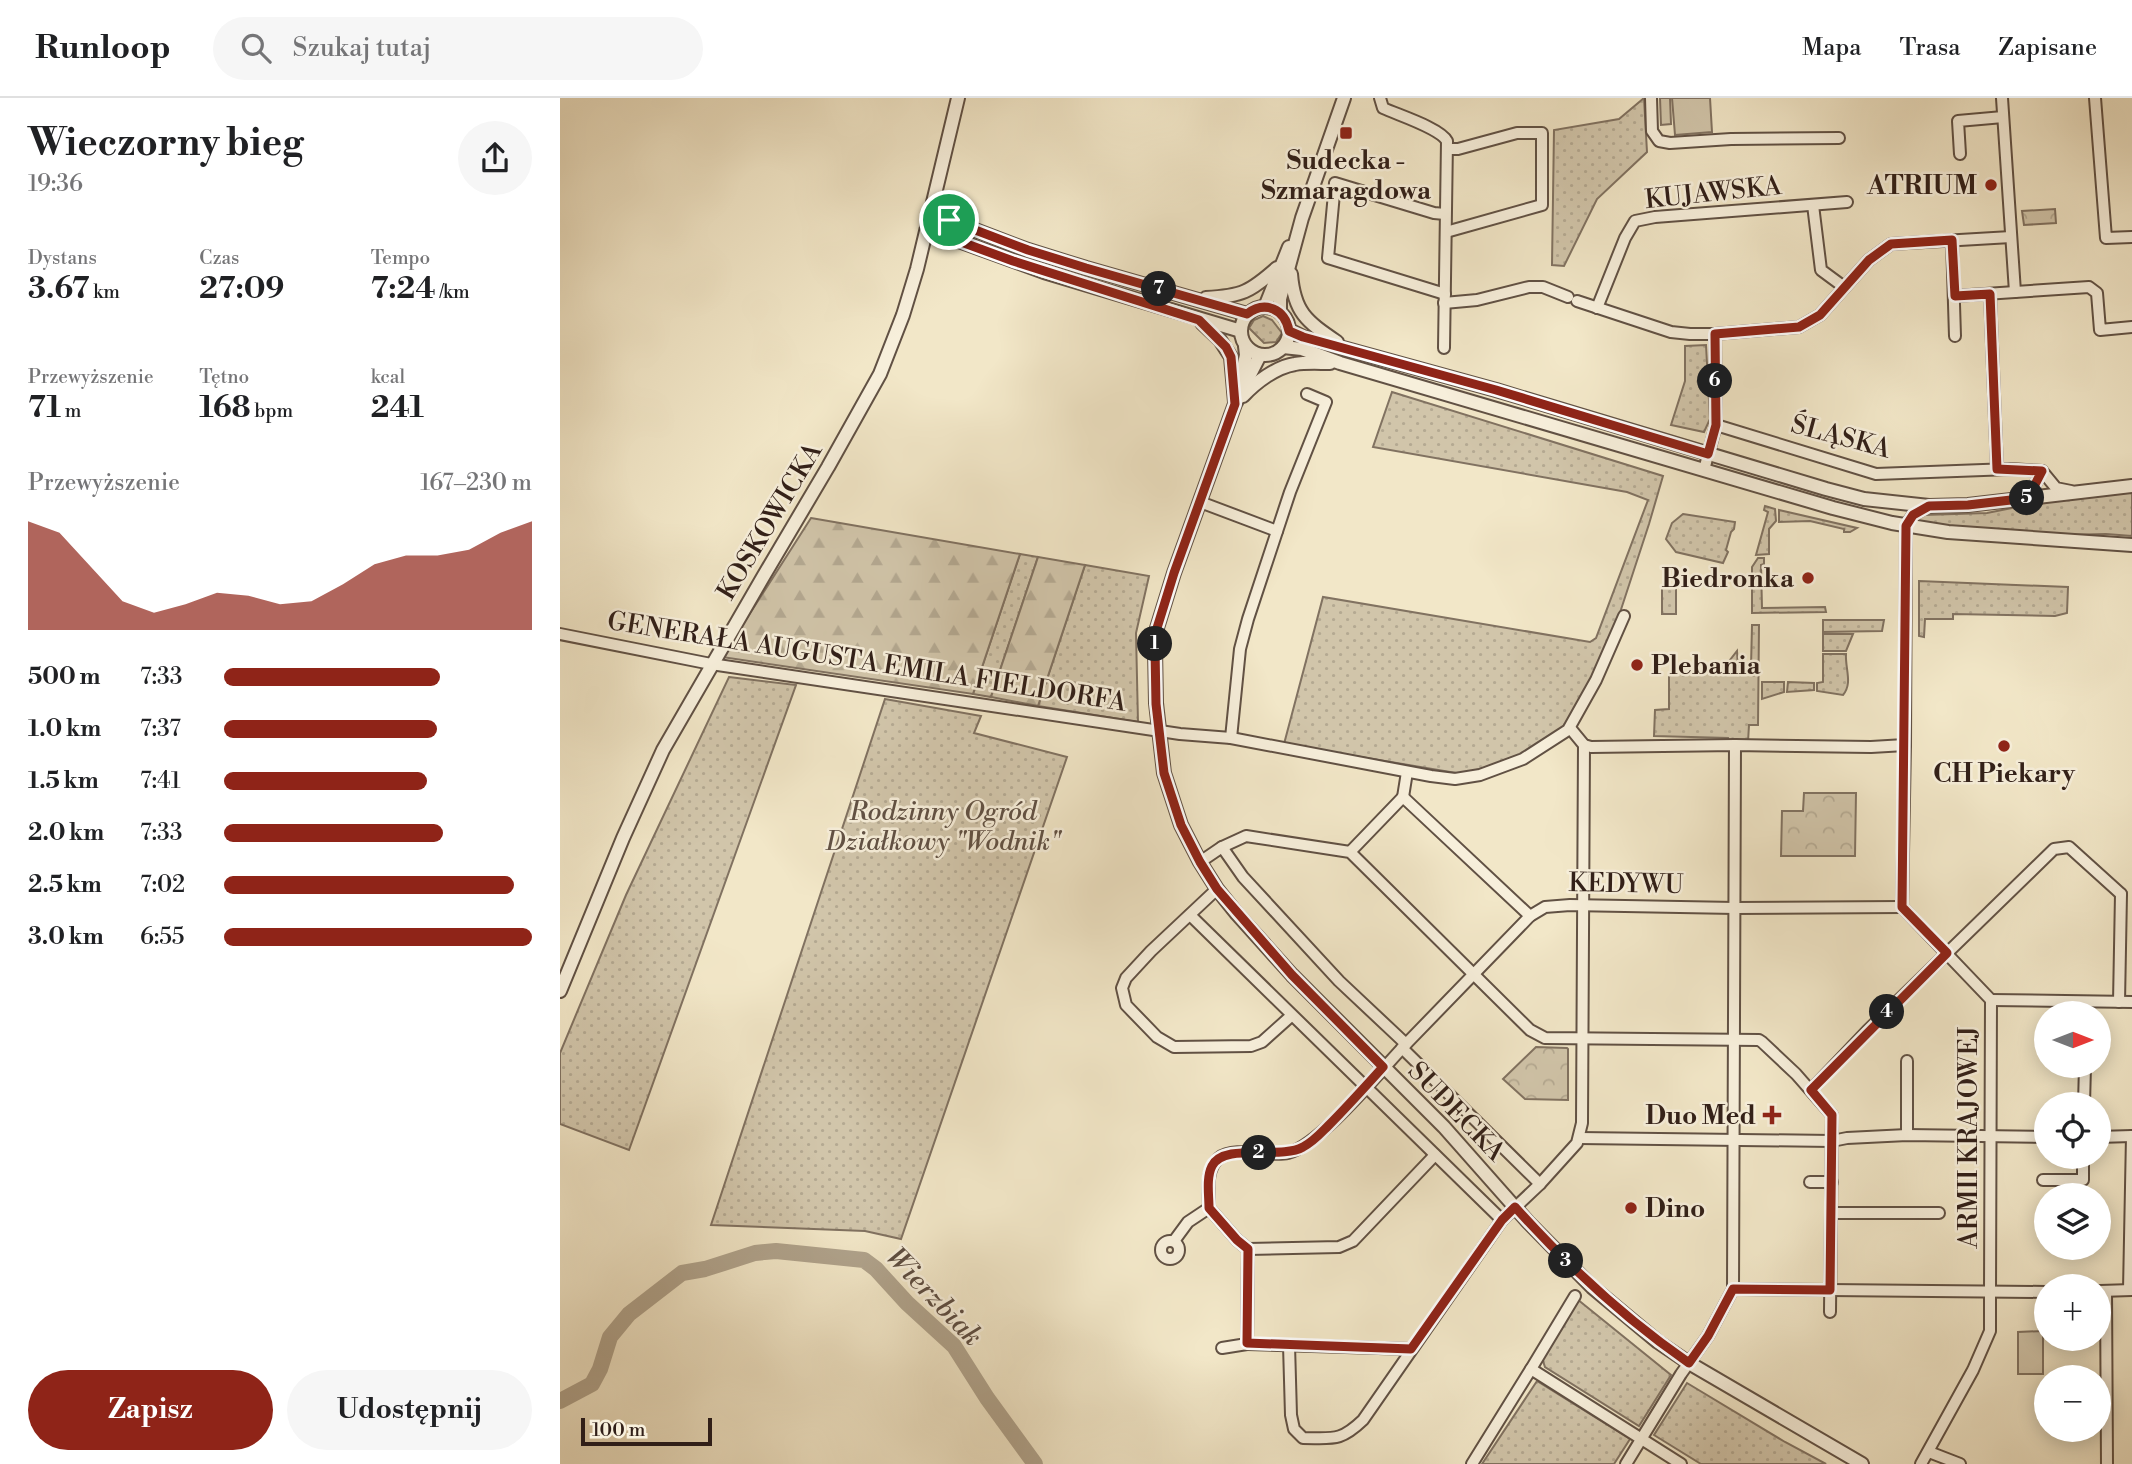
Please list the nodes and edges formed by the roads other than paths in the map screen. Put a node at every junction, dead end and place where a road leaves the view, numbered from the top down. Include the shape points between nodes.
1 (958, 98) edge
2 (1344, 98) edge
3 (1380, 98) edge
4 (1650, 98) edge
5 (2002, 98) edge
6 (2095, 98) edge
7 (2003, 117) junction
8 (1839, 138) dead end
9 (1447, 149) junction
10 (1960, 154) dead end
11 (935, 195) junction
12 (1847, 202) dead end
13 (1813, 205) junction
14 (1445, 214) junction
15 (949, 220) junction
16 (929, 223) junction
17 (1446, 232) junction
18 (945, 236) junction
19 (2011, 237) junction
20 (2132, 237) edge
21 (1952, 240) junction
22 (923, 246) junction
23 (1285, 265) junction
24 (1844, 288) junction
25 (2015, 292) junction
26 (1990, 294) junction
27 (1955, 296) junction
28 (1445, 298) junction
29 (1195, 299) junction
30 (1265, 307) junction
31 (1597, 308) junction
32 (1280, 312) junction
33 (1247, 314) junction
34 (1199, 320) junction
35 (2132, 327) edge
36 (1241, 331) junction
37 (1289, 331) junction
38 (1715, 334) junction
39 (1955, 336) dead end
40 (1245, 346) junction
41 (1283, 347) junction
42 (1344, 347) junction
43 (1444, 348) dead end
44 (1260, 355) junction
45 (1340, 363) junction
46 (1307, 394) dead end
47 (1235, 404) junction
48 (1716, 425) junction
49 (1708, 454) junction
50 (1997, 469) junction
51 (1704, 470) junction
52 (2042, 471) junction
53 (2132, 486) edge
54 (2078, 492) junction
55 (2028, 498) junction
56 (1200, 502) junction
57 (1929, 506) junction
58 (1906, 526) junction
59 (1277, 531) junction
60 (2132, 545) edge
61 (1624, 616) dead end
62 (560, 635) edge
63 (711, 664) junction
64 (1570, 728) junction
65 (1158, 730) junction
66 (1231, 738) junction
67 (1584, 745) junction
68 (1735, 745) junction
69 (1905, 745) junction
70 (1407, 772) junction
71 (1403, 797) junction
72 (1222, 847) junction
73 (1350, 852) junction
74 (1200, 862) junction
75 (1217, 889) junction
76 (2126, 894) edge
77 (1583, 905) junction
78 (1902, 907) junction
79 (1735, 908) junction
80 (1190, 915) junction
81 (1530, 916) junction
82 (1947, 953) junction
83 (1474, 974) junction
84 (560, 991) edge
85 (1992, 1000) junction
86 (2119, 1002) junction
87 (2132, 1002) edge
88 (2034, 1003) edge
89 (2111, 1003) edge
90 (1291, 1016) junction
91 (1581, 1038) junction
92 (1734, 1041) junction
93 (1404, 1046) junction
94 (1908, 1061) dead end
95 (1383, 1067) junction
96 (1366, 1087) junction
97 (1811, 1090) junction
98 (1907, 1135) junction
99 (1991, 1136) junction
100 (2132, 1136) edge
101 (2034, 1137) edge
102 (2111, 1137) edge
103 (1579, 1138) junction
104 (1734, 1139) junction
105 (1832, 1141) junction
106 (1435, 1155) junction
107 (2083, 1169) edge
108 (2043, 1180) dead end
109 (1810, 1182) dead end
110 (1832, 1182) junction
111 (1540, 1184) junction
112 (1515, 1207) junction
113 (1209, 1208) junction
114 (1831, 1213) junction
115 (1939, 1213) dead end
116 (1502, 1220) junction
117 (1174, 1241) dead end
118 (1248, 1249) junction
119 (1733, 1289) junction
120 (1830, 1290) junction
121 (2131, 1290) edge
122 (2111, 1291) edge
123 (1990, 1292) junction
124 (2034, 1292) edge
125 (1575, 1296) dead end
126 (1830, 1312) dead end
127 (1247, 1343) junction
128 (1289, 1345) junction
129 (1222, 1348) dead end
130 (1411, 1349) junction
131 (2104, 1351) edge
132 (1689, 1363) junction
133 (1531, 1369) junction
134 (1642, 1439) junction
135 (1929, 1452) junction
136 (1472, 1464) edge
137 (1626, 1464) edge
138 (1681, 1464) edge
139 (1861, 1464) edge
140 (1921, 1464) edge
141 (1960, 1464) edge
142 (2107, 1464) edge

1 - 11 street, KOSKOWICKA
2 - 23 street
3 - 9 street via 1383,108 1444,136
4 - 8 street via 1653,131 1659,141
5 - 7 street
6 - 20 street via 2106,239
7 - 10 street via 1958,121
7 - 19 street
9 - 14 street
9 - 17 street via 1517,133 1542,133 1542,205
11 - 15 street
11 - 16 street, KOSKOWICKA
12 - 13 street, KUJAWSKA
13 - 24 street via 1821,270
13 - 31 street, KUJAWSKA via 1635,221
14 - 17 street
14 - 28 street via 1335,183 1328,258
15 - 16 street
15 - 29 street via 1028,250
16 - 18 street
16 - 22 street, KOSKOWICKA
17 - 28 street
18 - 22 street
18 - 34 street
19 - 21 street
19 - 25 street
21 - 24 street via 1891,244
21 - 27 street
22 - 63 street, KOSKOWICKA via 880,374
23 - 29 street via 1251,290
23 - 30 street
23 - 32 street
23 - 42 street via 1299,309 1312,325
24 - 38 street via 1820,315 1799,327
25 - 26 street
25 - 35 street via 2089,287 2097,293 2100,330
26 - 27 street
26 - 50 street
27 - 39 street
28 - 31 street via 1477,300 1529,287
28 - 43 street
29 - 33 street
30 - 32 street
30 - 33 street
31 - 38 street via 1671,332
32 - 37 street
33 - 36 street
34 - 36 street
34 - 47 street via 1231,357
36 - 40 street
37 - 41 street
37 - 42 street
38 - 48 street
40 - 44 street
40 - 47 street, SUDECKA
41 - 44 street
41 - 45 street
42 - 49 street
44 - 47 street, SUDECKA
45 - 47 street via 1288,365
45 - 51 street
46 - 59 street via 1326,402
47 - 56 street, SUDECKA
48 - 49 street
48 - 50 street, ŚLĄSKA via 1876,474
49 - 51 street
49 - 57 street via 1864,499
50 - 52 street, ŚLĄSKA
51 - 58 street
52 - 54 street via 2056,488
52 - 55 street
53 - 54 street
54 - 55 street
55 - 57 street
56 - 59 street
56 - 65 street, SUDECKA via 1157,628
57 - 58 street via 1913,515
58 - 60 street
58 - 69 street
59 - 66 street via 1240,649
61 - 64 street, GENERAŁA AUGUSTA EMILA FIELDORFA
62 - 63 street, GENERAŁA AUGUSTA EMILA FIELDORFA
63 - 65 street, GENERAŁA AUGUSTA EMILA FIELDORFA
63 - 84 street, KOSKOWICKA via 663,750
64 - 67 street
64 - 70 street, GENERAŁA AUGUSTA EMILA FIELDORFA via 1523,760 1480,775 1455,779
65 - 66 street, GENERAŁA AUGUSTA EMILA FIELDORFA
65 - 74 street, SUDECKA via 1164,773 1181,825
66 - 70 street, GENERAŁA AUGUSTA EMILA FIELDORFA
67 - 68 street
67 - 77 street
68 - 69 street
68 - 79 street
69 - 78 street
70 - 71 street
71 - 73 street
71 - 81 street
72 - 73 street via 1246,836
72 - 74 street
72 - 93 street via 1243,877
73 - 83 street
74 - 75 street, SUDECKA
75 - 80 street
75 - 95 street, SUDECKA via 1292,975
76 - 82 street via 2068,847 2054,849
76 - 86 street
77 - 79 street, KEDYWU
77 - 81 street, KEDYWU via 1552,905
77 - 91 street
78 - 79 street, KEDYWU
78 - 82 street, ARMII KRAJOWEJ
79 - 92 street
80 - 90 street
80 - 90 street via 1126,978 1122,988 1126,1005 1141,1021 1174,1047 1251,1046
81 - 83 street, KEDYWU
82 - 85 street, ARMII KRAJOWEJ
82 - 97 street
83 - 91 street via 1538,1036
83 - 93 street, KEDYWU
85 - 88 street
85 - 99 street, ARMII KRAJOWEJ
86 - 87 street
86 - 89 street
90 - 96 street
91 - 92 street
91 - 103 street
92 - 97 street via 1759,1040
92 - 104 street
93 - 95 street, KEDYWU
93 - 111 street
94 - 98 street
95 - 96 street, KEDYWU
95 - 112 street, SUDECKA
96 - 106 street
96 - 113 street, KEDYWU via 1303,1147 1287,1153 1222,1155 1211,1167
97 - 105 street via 1832,1115
98 - 99 street
98 - 105 street
99 - 101 street
99 - 123 street, ARMII KRAJOWEJ
100 - 102 street
100 - 121 street
103 - 104 street
103 - 111 street
104 - 105 street
104 - 119 street
105 - 110 street
106 - 116 street
106 - 118 street via 1353,1241 1339,1247
107 - 108 street via 2083,1180
109 - 110 street
110 - 114 street
111 - 112 street
112 - 116 street
112 - 132 street, SUDECKA via 1592,1287
113 - 117 street via 1188,1222
113 - 118 street
114 - 115 street
114 - 120 street
116 - 130 street
118 - 127 street
119 - 120 street
119 - 132 street
120 - 123 street
120 - 126 street
121 - 122 street
123 - 124 street
123 - 135 street, ARMII KRAJOWEJ via 1990,1331
125 - 133 street
127 - 128 street
127 - 129 street
128 - 130 street
128 - 130 street via 1291,1415 1294,1429 1303,1438 1338,1438 1350,1433
131 - 142 street
132 - 134 street
132 - 139 street, SUDECKA
133 - 134 street
133 - 136 street
134 - 137 street
134 - 138 street
135 - 140 street, ARMII KRAJOWEJ
135 - 141 street

